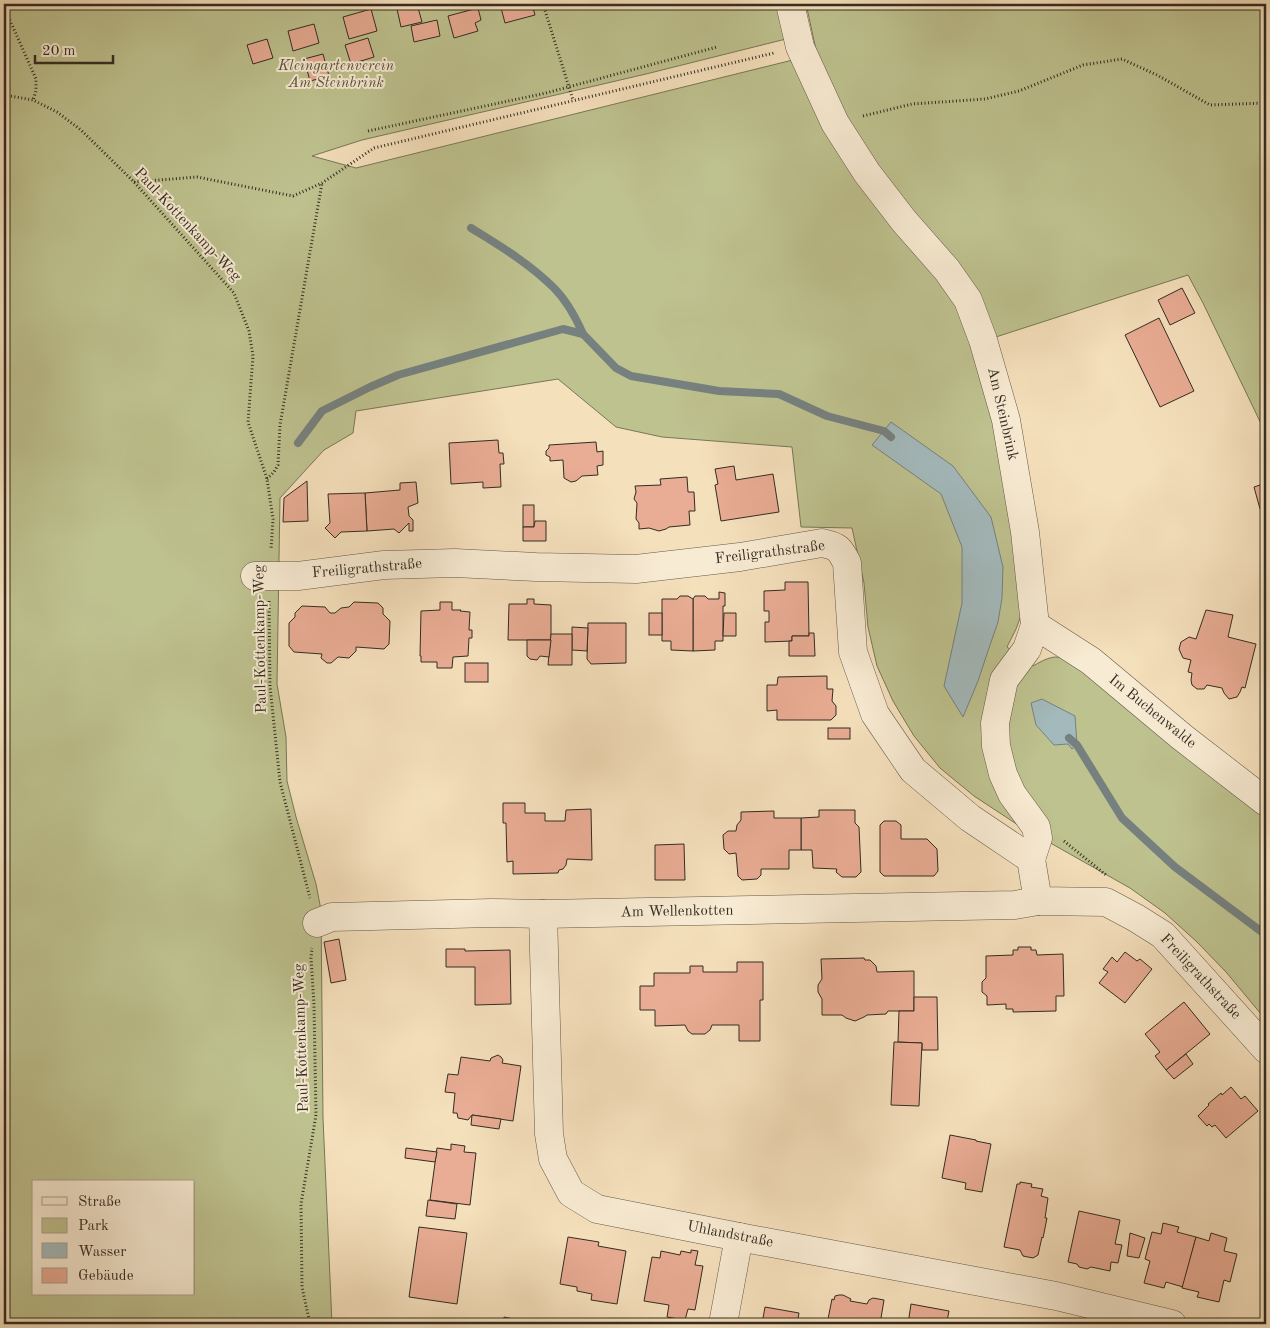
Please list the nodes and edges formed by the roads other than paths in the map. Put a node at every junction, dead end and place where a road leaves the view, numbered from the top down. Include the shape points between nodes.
1 (790, 4) edge
2 (262, 576) road end
3 (1035, 625) junction
4 (1266, 802) edge
5 (1031, 859) junction
6 (1038, 901) junction
7 (543, 914) junction
8 (317, 923) road end
9 (1266, 1048) edge
10 (739, 1237) junction
11 (723, 1324) edge
12 (1172, 1324) edge

1 - 3 street, Am Steinbrink via 800,47 835,123 867,173 968,300 1006,420 1025,532
2 - 5 street, Freiligrathstraße via 298,576 384,565 456,563 636,569 832,545 841,550 847,563 854,652 875,714 913,770 970,818
3 - 4 street, Im Buchenwalde via 1091,661
3 - 5 street, Am Steinbrink via 1027,649 1004,680 995,723 1002,774 1012,794 1036,826 1038,838
5 - 6 street
6 - 7 street, Am Wellenkotten via 1015,905
6 - 9 street, Freiligrathstraße via 1106,902 1163,935
7 - 8 street, Am Wellenkotten via 332,917
7 - 10 street, Uhlandstraße via 549,1134 553,1159 571,1193 597,1209
10 - 11 street
10 - 12 street, Uhlandstraße via 1056,1296

